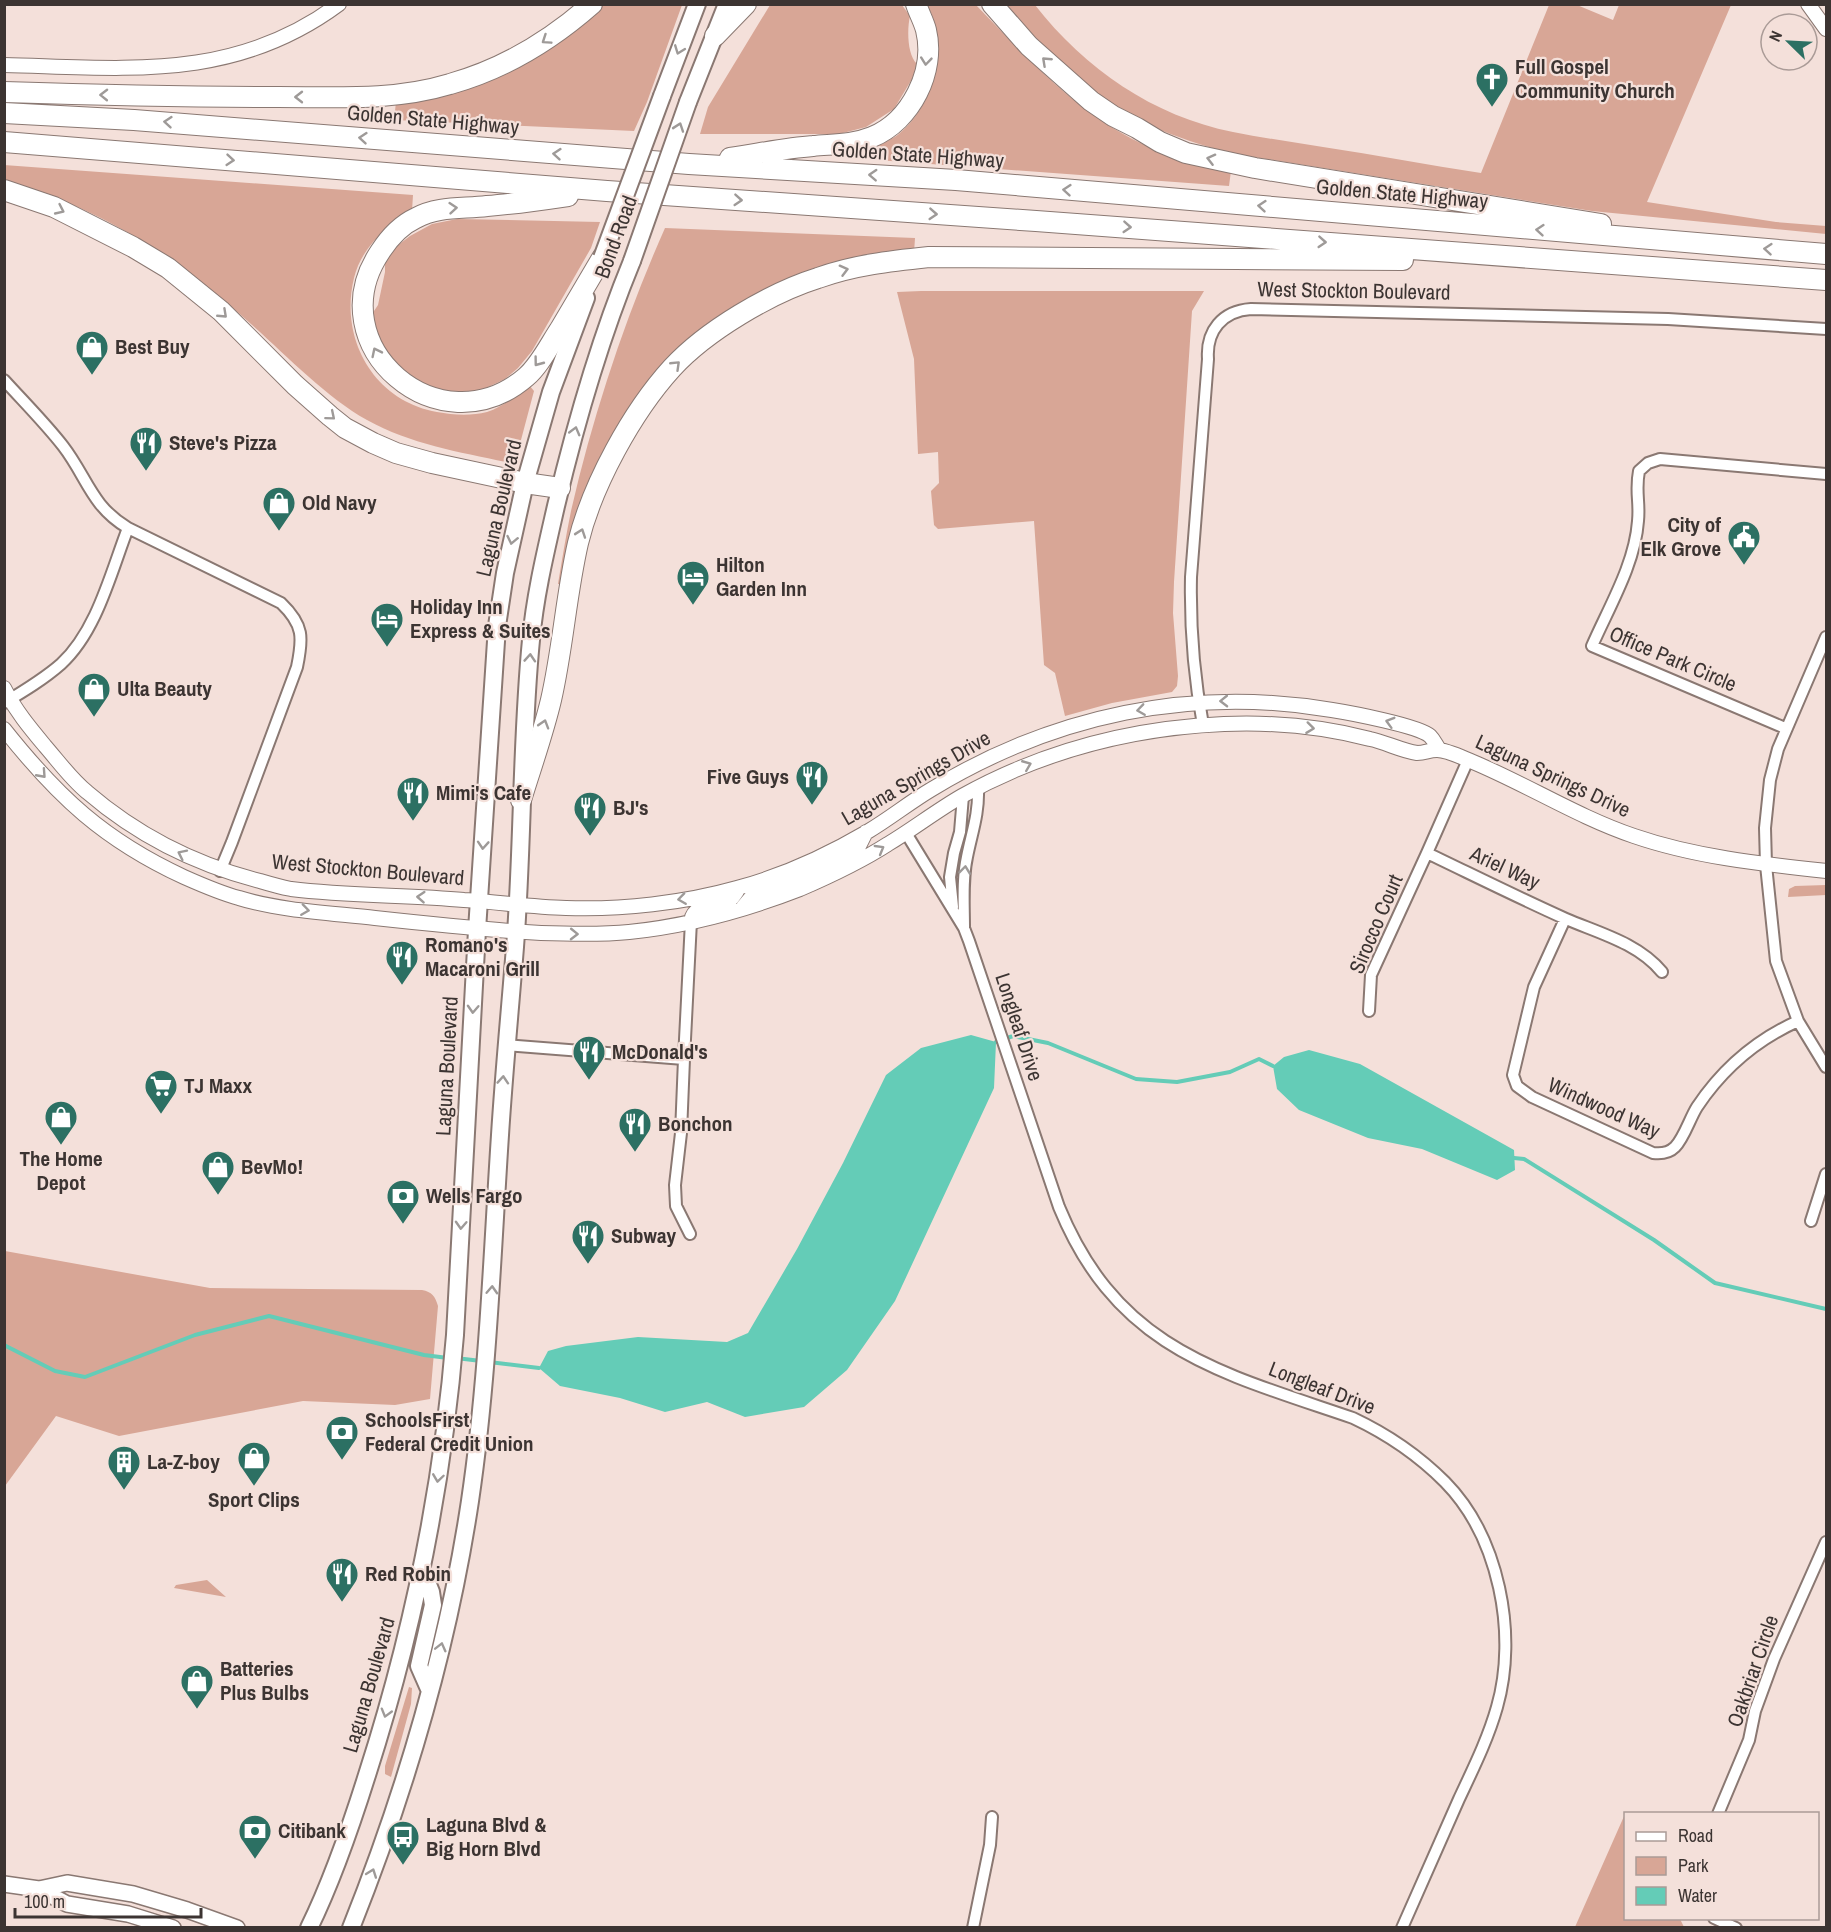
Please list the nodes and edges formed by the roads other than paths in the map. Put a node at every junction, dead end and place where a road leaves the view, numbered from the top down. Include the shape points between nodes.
1 (339, 4) edge
2 (592, 4) edge
3 (697, 4) edge
4 (726, 4) edge
5 (746, 4) edge
6 (916, 4) edge
7 (992, 4) edge
8 (1808, 4) edge
9 (1827, 29) edge
10 (715, 36) junction
11 (4, 65) edge
12 (4, 92) edge
13 (4, 113) edge
14 (4, 142) edge
15 (689, 164) junction
16 (4, 190) edge
17 (607, 191) junction
18 (1660, 241) junction
19 (1827, 254) edge
20 (602, 258) junction
21 (1577, 261) junction
22 (1827, 280) edge
23 (1827, 328) edge
24 (4, 380) edge
25 (1827, 474) edge
26 (525, 483) junction
27 (560, 488) junction
28 (128, 528) junction
29 (1827, 637) edge
30 (6, 697) edge
31 (1199, 702) junction
32 (1203, 725) junction
33 (1785, 728) junction
34 (4, 729) edge
35 (1439, 749) junction
36 (1468, 760) junction
37 (978, 788) junction
38 (963, 796) junction
39 (521, 800) junction
40 (866, 832) junction
41 (906, 833) junction
42 (1427, 853) junction
43 (1766, 865) junction
44 (798, 867) junction
45 (220, 871) junction
46 (1827, 871) edge
47 (741, 887) junction
48 (799, 889) junction
49 (479, 901) junction
50 (517, 904) junction
51 (742, 908) junction
52 (953, 910) junction
53 (1565, 918) junction
54 (691, 921) junction
55 (964, 928) junction
56 (477, 930) junction
57 (516, 932) junction
58 (1662, 972) dead end
59 (1369, 1011) dead end
60 (1798, 1021) junction
61 (506, 1045) junction
62 (684, 1059) junction
63 (1827, 1067) edge
64 (1827, 1174) edge
65 (1811, 1221) dead end
66 (690, 1234) dead end
67 (1827, 1542) edge
68 (420, 1574) junction
69 (430, 1691) junction
70 (1719, 1812) edge
71 (992, 1817) dead end
72 (4, 1884) edge
73 (39, 1889) junction
74 (1718, 1920) edge
75 (173, 1928) edge
76 (237, 1928) edge
77 (309, 1928) edge
78 (351, 1928) edge
79 (973, 1928) edge
80 (1402, 1928) edge
81 (1736, 1928) edge

1 - 11 street via 296,33 258,49 206,62 145,68
2 -> 12 highway via 549,38 501,66 450,84 395,96 211,98
3 -> 20 main road, Laguna Boulevard, bridge
4 - 10 main road, Bond Road
5 - 10 highway
6 -> 15 highway via 926,32 927,63 918,93 899,119 873,137 842,145
18 -> 7 highway via 1628,228 1256,168 1186,153 1113,116 1091,100 1029,46
8 - 9 street
27 -> 10 main road, Bond Road, bridge via 598,352
15 -> 13 highway, Golden State Highway
14 -> 17 highway
18 -> 15 highway, Golden State Highway via 956,180
16 -> 26 highway via 54,207 168,268 221,311 295,385 345,428 396,453
20 -> 17 highway via 547,350 527,376 499,395 466,402 433,399 404,384 380,361 366,331 363,297 371,265 389,237 416,217 448,208
17 -> 21 highway
19 -> 18 highway, Golden State Highway
20 - 26 main road, Laguna Boulevard via 568,341
21 - 22 highway
39 -> 21 highway via 551,701 578,542 600,479 632,420 672,368 716,331 764,300 817,278 872,263 929,257
23 - 31 street, West Stockton Boulevard via 1515,315 1251,309 1231,313 1217,324 1207,346 1190,612
24 - 28 street via 63,446 95,500 116,522
25 - 33 street, Office Park Circle via 1660,459 1648,464 1639,471 1636,487 1638,520 1632,550 1592,646
26 - 27 highway
26 -> 49 main road, Laguna Boulevard via 497,626
39 -> 27 main road via 531,640 538,586
28 - 30 street via 87,631 62,663
28 - 45 street via 281,603 297,622 301,634 297,667
29 - 33 street
45 -> 30 street, West Stockton Boulevard via 170,849 87,792
31 - 32 street, West Stockton Boulevard
35 -> 31 street, Laguna Springs Drive via 1428,734 1360,715 1280,703
31 -> 40 street, Laguna Springs Drive via 1119,713 1018,745 932,789
32 -> 35 street, Laguna Springs Drive via 1289,726 1351,735 1418,753
37 -> 32 street, Laguna Springs Drive via 1078,747 1123,735
33 - 43 street via 1770,780
34 -> 56 street, West Stockton Boulevard via 56,790 93,823 128,847 188,878 241,899 285,907
35 - 36 street, Laguna Springs Drive
36 - 42 street, Sirocco Court
36 - 43 street, Laguna Springs Drive via 1594,822 1639,838
37 - 38 street, Laguna Springs Drive
55 -> 37 street, Longleaf Drive via 964,878 974,835
38 - 41 street, Laguna Springs Drive
38 - 52 street, Longleaf Drive via 950,877
39 - 50 main road
40 - 44 street, Laguna Springs Drive
40 - 48 street via 857,850 806,876
48 -> 41 street, Laguna Springs Drive via 842,870
41 - 52 street, Longleaf Drive
42 - 53 street, Ariel Way
42 - 59 street, Sirocco Court via 1371,975
43 - 46 street, Laguna Springs Drive
43 - 60 street via 1776,961
44 - 47 street, Laguna Springs Drive
44 - 51 street via 795,878 753,895
49 -> 45 street, West Stockton Boulevard via 288,889
47 -> 50 street, Laguna Springs Drive via 694,898 625,906 568,908
47 - 54 street via 730,899 694,912
48 - 51 street, Laguna Springs Drive
49 - 50 street, Laguna Springs Drive
49 - 56 main road, Laguna Boulevard
50 - 57 main road
51 - 54 street, Laguna Springs Drive
52 - 55 street, Longleaf Drive
53 - 58 street, Ariel Way via 1634,948
53 - 60 street, Windwood Way via 1534,987 1514,1080 1532,1097 1653,1153 1674,1148 1708,1090 1732,1064 1774,1032
57 -> 54 street, Laguna Springs Drive via 626,933
54 - 62 street
55 - 80 street, Longleaf Drive via 1070,1232 1097,1278 1119,1304 1161,1340 1191,1357 1353,1418 1394,1440 1446,1484 1483,1539 1502,1602 1504,1677 1478,1758
56 - 57 street, Laguna Springs Drive
56 -> 68 main road, Laguna Boulevard via 452,1379
57 - 61 main road
60 - 63 street
61 - 62 street
69 -> 61 main road via 460,1561 484,1392
62 - 66 street via 675,1185 676,1206
64 - 65 street
67 - 70 street, Oakbriar Circle via 1774,1659 1749,1740
68 - 69 main road via 432,1592 419,1666
68 -> 77 main road, Laguna Boulevard via 380,1735 337,1861
78 -> 69 main road via 395,1809
71 - 79 street
72 - 73 main road
73 - 75 main road via 67,1904 128,1914
73 - 76 main road via 67,1883 133,1894
74 - 81 street

